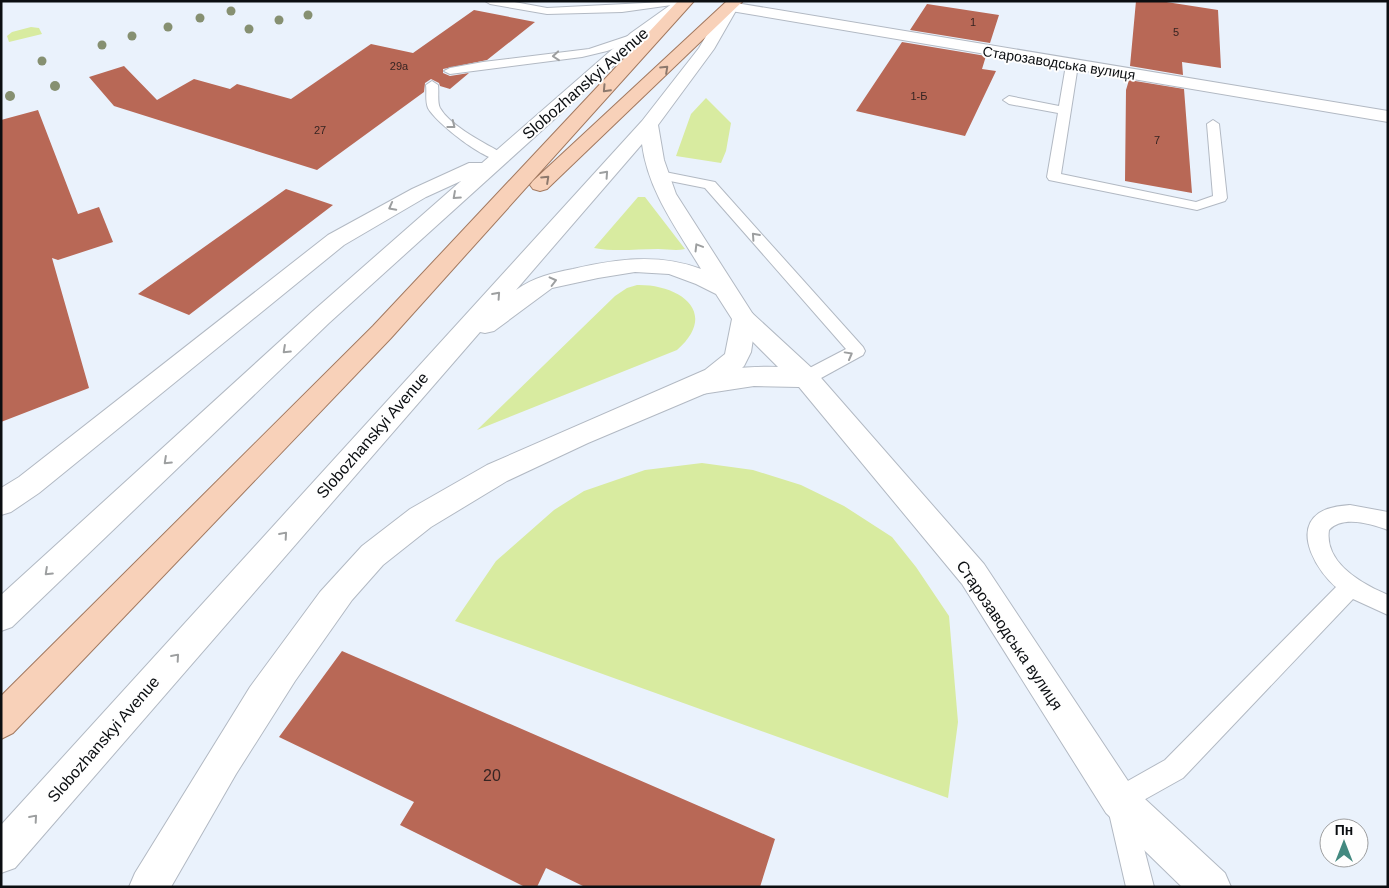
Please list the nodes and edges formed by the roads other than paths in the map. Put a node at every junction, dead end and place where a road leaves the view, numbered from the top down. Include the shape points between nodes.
1 (490, 1) edge
2 (679, 1) edge
3 (687, 1) edge
4 (733, 4) edge
5 (637, 36) junction
6 (1072, 65) junction
7 (450, 71) dead end
8 (432, 84) dead end
9 (1009, 100) dead end
10 (1065, 111) junction
11 (1388, 117) edge
12 (1213, 124) dead end
13 (649, 125) junction
14 (499, 157) junction
15 (660, 175) junction
16 (336, 240) junction
17 (386, 260) junction
18 (724, 288) junction
19 (744, 319) junction
20 (382, 332) junction
21 (441, 357) junction
22 (806, 378) junction
23 (702, 384) junction
24 (1, 502) edge
25 (1388, 521) edge
26 (1351, 587) junction
27 (1388, 605) edge
28 (1, 616) edge
29 (1, 722) edge
30 (1119, 800) junction
31 (1, 854) edge
32 (149, 887) edge
33 (1140, 887) edge
34 (1211, 887) edge

1 - 2 lane via 547,11 622,9
3 - 5 main road, Slobozhanskyi Avenue
3 -> 20 main road, Slobozhanskyi Avenue
4 - 6 main road, Старозаводська вулиця
4 - 13 main road, Slobozhanskyi Avenue via 706,49
20 -> 4 main road, Slobozhanskyi Avenue
5 -> 7 lane via 586,53
5 - 14 main road, Slobozhanskyi Avenue
6 - 10 lane
6 - 11 main road, Старозаводська вулиця
8 -> 14 lane via 434,108 478,146
9 - 10 lane
10 - 12 lane via 1054,177 1197,206 1220,198
13 - 15 main road, Старозаводська вулиця via 654,160
21 -> 13 main road, Slobozhanskyi Avenue
14 -> 16 main road via 419,193
14 -> 17 main road, Slobozhanskyi Avenue
18 -> 15 main road, Старозаводська вулиця via 666,194
22 -> 15 lane via 857,351 710,185
16 - 17 main road via 375,238 388,249
16 - 24 main road via 29,485
17 -> 28 main road, Slobozhanskyi Avenue via 321,316
18 - 19 main road, Старозаводська вулиця
21 -> 18 main road via 542,284 607,268 637,264 669,266 698,274
19 - 22 main road, Старозаводська вулиця
19 - 23 main road via 738,355 730,368
20 - 29 main road, Slobozhanskyi Avenue
31 -> 21 main road, Slobozhanskyi Avenue
22 - 23 main road via 754,375
22 - 30 main road, Старозаводська вулиця via 973,574
23 - 32 main road via 513,464 448,500 383,546 333,599 270,686
25 - 26 lane via 1364,513 1345,512 1330,516 1321,525 1318,538 1322,554 1334,572
26 - 27 lane
26 - 30 lane via 1174,769
30 - 33 lane
30 - 34 main road, Старозаводська вулиця

